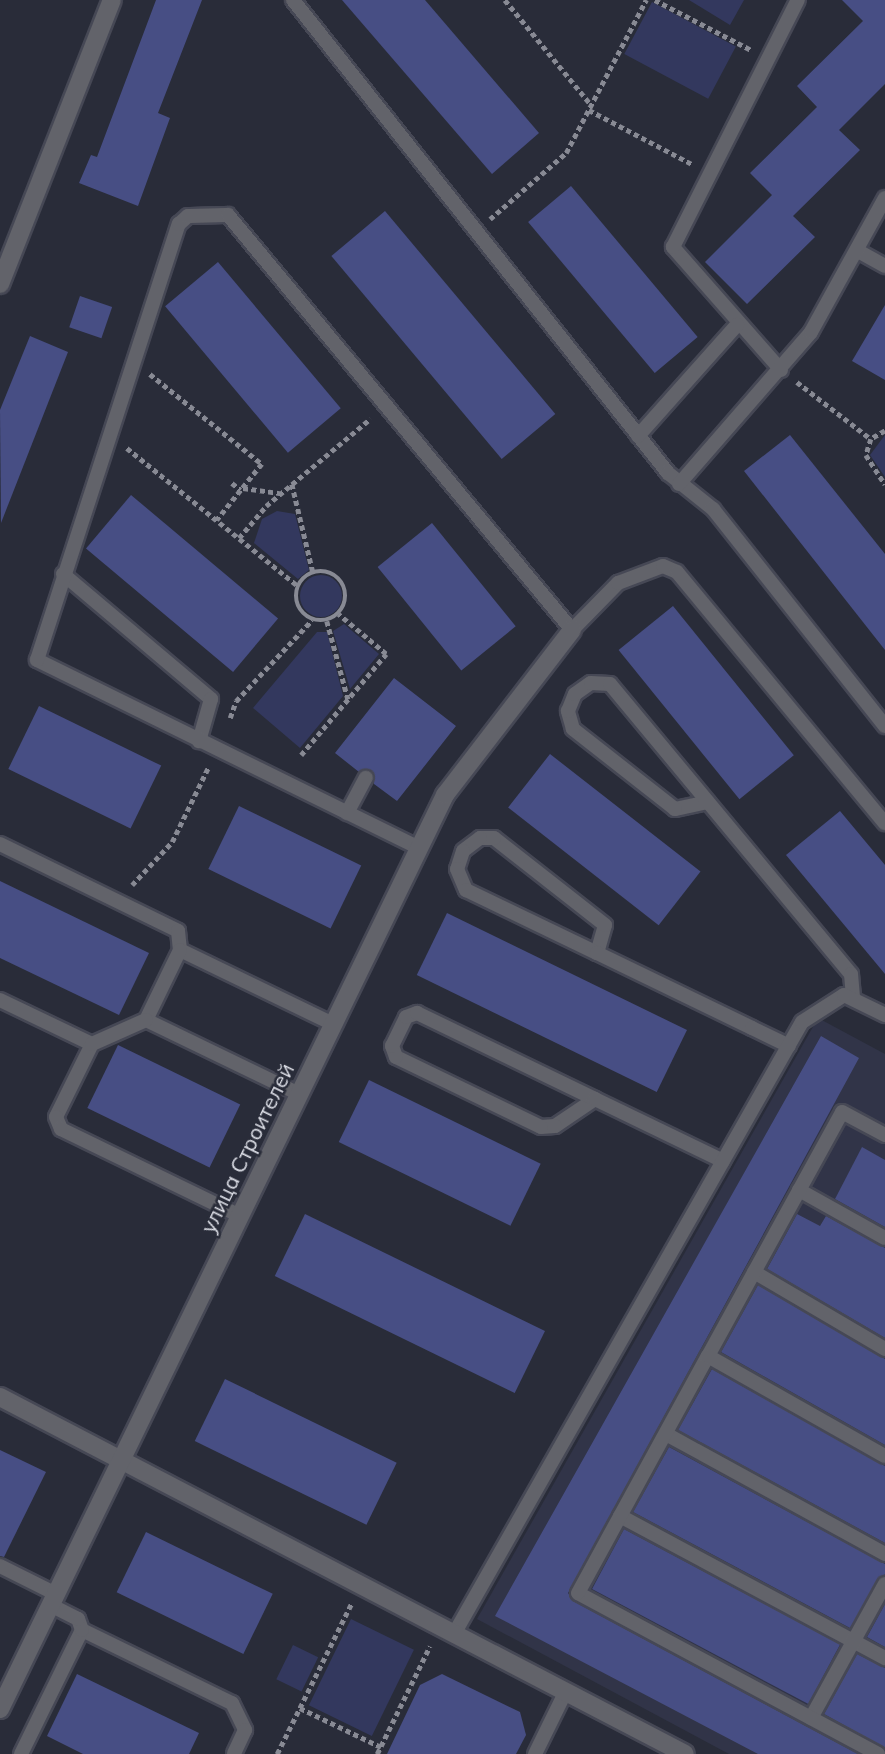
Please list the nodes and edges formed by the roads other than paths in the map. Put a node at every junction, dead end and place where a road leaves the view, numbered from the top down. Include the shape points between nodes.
1 (112, 0) edge
2 (293, 0) edge
3 (798, 0) edge
4 (885, 198) edge
5 (858, 251) junction
6 (885, 266) edge
7 (0, 284) edge
8 (737, 325) junction
9 (781, 370) junction
10 (638, 436) junction
11 (679, 484) junction
12 (63, 574) junction
13 (572, 630) junction
14 (885, 726) edge
15 (199, 741) junction
16 (366, 778) dead end
17 (708, 802) junction
18 (348, 813) junction
19 (885, 822) edge
20 (0, 844) edge
21 (419, 848) junction
22 (180, 950) junction
23 (597, 953) junction
24 (853, 997) junction
25 (0, 1000) edge
26 (885, 1015) edge
27 (146, 1020) junction
28 (333, 1024) junction
29 (92, 1044) junction
30 (789, 1046) junction
31 (299, 1094) junction
32 (595, 1099) junction
33 (885, 1135) edge
34 (723, 1161) junction
35 (799, 1190) junction
36 (240, 1216) junction
37 (885, 1238) edge
38 (754, 1272) junction
39 (885, 1349) edge
40 (708, 1356) junction
41 (0, 1397) edge
42 (666, 1434) junction
43 (885, 1456) edge
44 (120, 1462) junction
45 (620, 1516) junction
46 (885, 1554) edge
47 (0, 1566) edge
48 (885, 1584) edge
49 (53, 1600) junction
50 (82, 1630) junction
51 (446, 1630) junction
52 (855, 1642) junction
53 (885, 1658) edge
54 (566, 1691) junction
55 (0, 1709) edge
56 (811, 1718) junction
57 (21, 1754) edge
58 (234, 1754) edge
59 (535, 1754) edge
60 (685, 1754) edge
61 (878, 1754) edge

1 - 7 street
2 - 10 lane
3 - 8 lane via 673,247
4 - 5 lane
5 - 6 lane
5 - 9 lane
8 - 9 lane
8 - 10 lane
9 - 11 lane
10 - 11 lane
11 - 14 lane via 713,509
12 - 13 lane via 179,224 188,216 223,211
12 - 15 lane via 211,699
12 - 15 lane via 37,660
13 - 19 lane via 618,583 653,568 677,572
13 - 21 street, улица Строителей via 445,795
15 - 18 lane
16 - 18 lane
17 - 17 lane via 610,684 591,683 575,694 568,711 573,729 675,809
17 - 24 lane via 851,974
18 - 21 lane
20 - 22 lane via 178,931
21 - 28 street, улица Строителей
22 - 27 lane
22 - 28 lane
23 - 23 lane via 605,925 495,838 480,838 463,851 457,869 463,887
23 - 30 lane
24 - 26 lane
24 - 30 lane via 836,997 817,1008
25 - 29 lane
27 - 29 lane
27 - 31 lane
28 - 31 street, улица Строителей
29 - 36 lane via 56,1124
30 - 34 lane
31 - 36 street, улица Строителей
32 - 32 lane via 417,1013 406,1017 392,1046 396,1057 541,1127 555,1126
32 - 34 lane
33 - 35 lane via 842,1112
34 - 51 lane
35 - 37 lane
35 - 38 lane
36 - 44 street, улица Строителей
38 - 39 lane
38 - 40 lane
40 - 42 lane
40 - 43 lane
41 - 44 street
42 - 45 lane
42 - 46 lane
44 - 49 street, улица Строителей
44 - 51 street
45 - 52 lane
45 - 56 lane via 578,1593
47 - 49 lane
48 - 52 lane
49 - 50 lane via 78,1619
49 - 55 street, улица Строителей
50 - 57 lane
50 - 58 lane via 232,1703 245,1730
51 - 54 street
52 - 53 lane
52 - 56 lane
54 - 59 lane
54 - 60 street
56 - 61 lane

